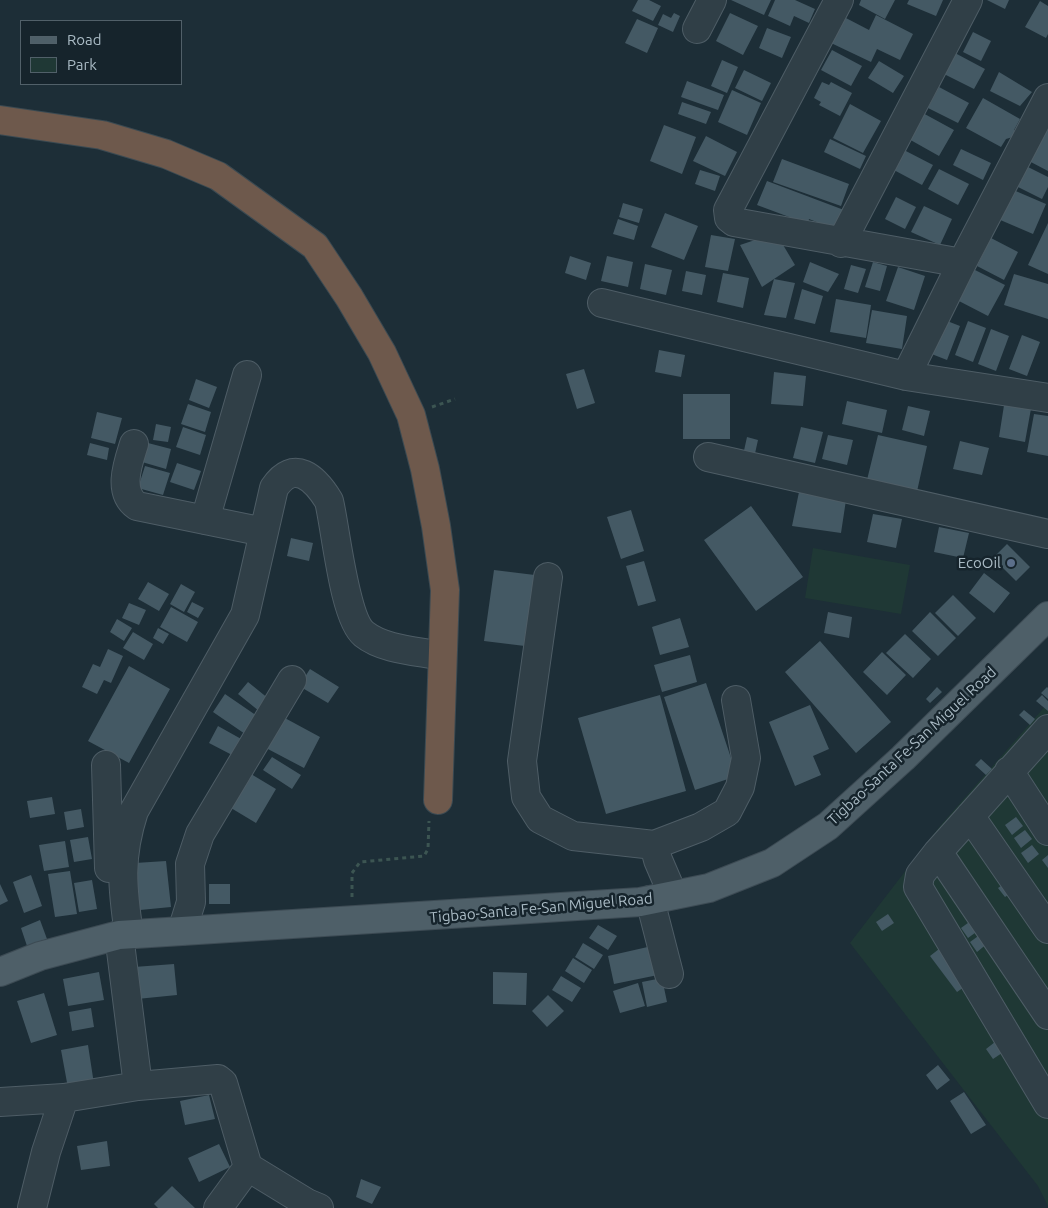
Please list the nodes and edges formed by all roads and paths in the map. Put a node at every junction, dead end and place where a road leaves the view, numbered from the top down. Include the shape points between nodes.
1 (712, 0) edge
2 (839, 0) edge
3 (968, 0) edge
4 (698, 29) dead end
5 (1048, 98) edge
6 (0, 120) edge
7 (841, 242) junction
8 (962, 263) junction
9 (602, 303) dead end
10 (247, 375) dead end
11 (906, 376) junction
12 (1048, 398) edge
13 (134, 444) dead end
14 (708, 457) dead end
15 (205, 520) junction
16 (264, 532) junction
17 (1048, 534) edge
18 (548, 577) dead end
19 (1048, 616) edge
20 (442, 656) junction
21 (292, 680) dead end
22 (736, 700) dead end
23 (1048, 729) edge
24 (106, 765) dead end
25 (1009, 771) junction
26 (438, 800) joint
27 (970, 816) junction
28 (1048, 831) edge
29 (654, 845) junction
30 (938, 852) junction
31 (661, 898) junction
32 (352, 920) junction
33 (1048, 929) edge
34 (182, 931) junction
35 (120, 935) junction
36 (0, 972) edge
37 (669, 974) dead end
38 (1048, 1015) edge
39 (138, 1086) junction
40 (1045, 1090) edge
41 (64, 1098) junction
42 (0, 1102) edge
43 (248, 1168) junction
44 (32, 1208) edge
45 (218, 1208) edge
46 (319, 1208) edge

1 - 4 street
2 - 7 street via 727,214 734,222
3 - 7 street
5 - 8 street
6 - 20 highway via 102,135 166,154 218,176 315,246 382,353 411,415 425,469 445,590
7 - 8 street
8 - 11 street
9 - 11 street
10 - 15 street
11 - 12 street
13 - 15 street via 126,475 125,490 129,501 137,506
14 - 17 street
15 - 16 street
16 - 20 street via 274,488 282,476 292,472 311,478 329,501 350,610 363,634 383,644
16 - 35 street via 244,615 134,811 125,840
18 - 29 street via 522,761 526,797 540,820 573,836
19 - 31 main road, Tigbao-Santa Fe-San Miguel Road via 904,758 828,826 772,864 709,888
20 - 26 highway
21 - 34 street via 200,834 190,864 191,902
22 - 29 street via 746,758 740,787 727,812 701,827
23 - 25 street
24 - 35 street
25 - 27 street
25 - 28 street
26 - 32 path via 431,804 428,849 424,856 364,860 356,865 352,872
27 - 30 street
27 - 33 street
29 - 31 street
30 - 38 street
30 - 40 street via 920,875 918,887
31 - 32 main road, Tigbao-Santa Fe-San Miguel Road via 444,916
31 - 37 street
32 - 34 main road, Tigbao-Santa Fe-San Miguel Road
34 - 35 main road, Tigbao-Santa Fe-San Miguel Road
35 - 36 main road, Tigbao-Santa Fe-San Miguel Road via 40,956
35 - 39 street
39 - 41 street
39 - 43 street via 212,1078 224,1083
41 - 42 street
41 - 44 street
43 - 45 street
43 - 46 street

